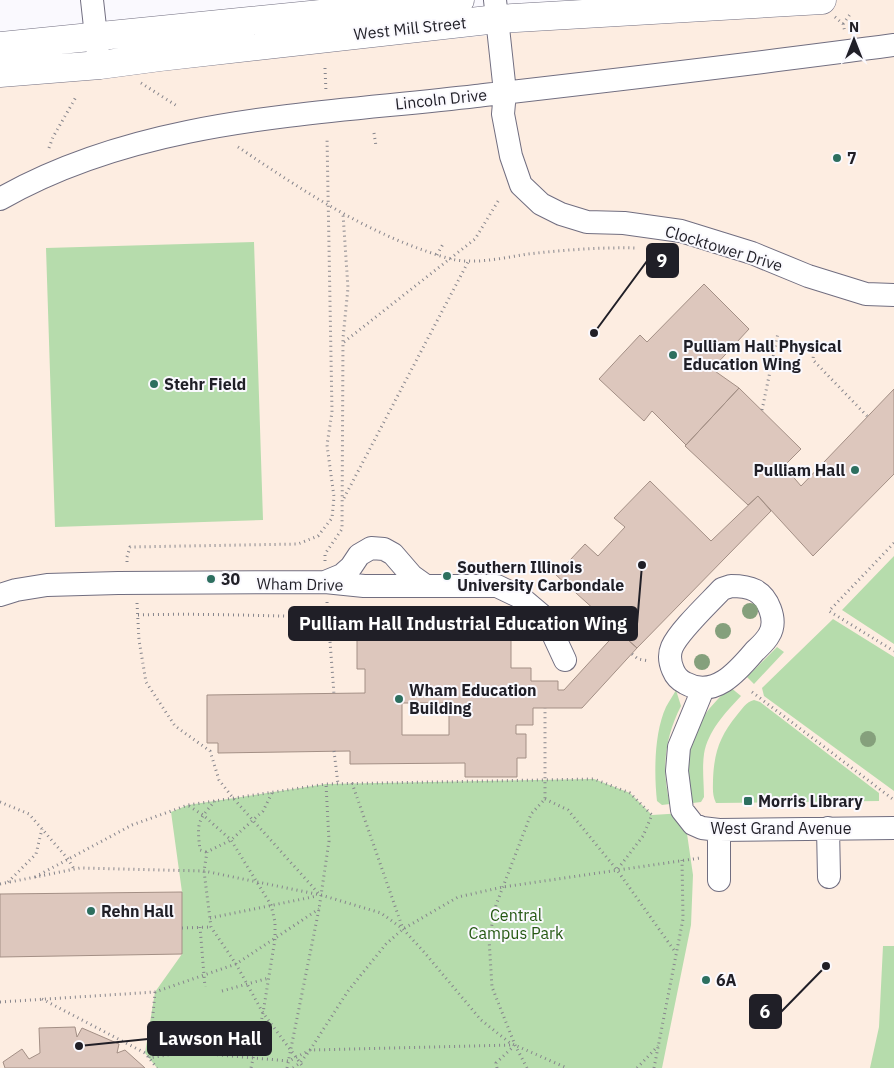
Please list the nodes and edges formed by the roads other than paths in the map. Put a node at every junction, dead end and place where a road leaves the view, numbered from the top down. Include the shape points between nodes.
1 (92, 0) edge
2 (460, 0) edge
3 (294, 8) edge
4 (827, 8) edge
5 (496, 9) edge
6 (96, 37) junction
7 (894, 45) edge
8 (0, 46) edge
9 (100, 65) junction
10 (0, 73) edge
11 (505, 92) junction
12 (0, 199) edge
13 (894, 295) edge
14 (325, 582) junction
15 (426, 586) junction
16 (0, 595) edge
17 (565, 660) dead end
18 (703, 689) junction
19 (828, 828) junction
20 (894, 828) edge
21 (720, 830) junction
22 (829, 877) dead end
23 (719, 880) dead end

1 - 6 street
2 - 3 main road, West Mill Street
3 - 6 main road, West Mill Street
4 - 5 main road, West Mill Street
5 - 9 main road, West Mill Street
5 - 11 street, Clocktower Drive
6 - 8 main road, West Mill Street
6 - 9 street
7 - 11 street, Lincoln Drive
9 - 10 main road, West Mill Street
11 - 12 street, Lincoln Drive via 205,128 130,144 60,170
11 - 13 street, Clocktower Drive via 503,114 511,156 521,185 542,204 561,214 587,222 634,224 680,231 866,294
14 - 15 street, Wham Drive
14 - 15 street via 342,574 359,555 371,548 393,554 412,576
14 - 16 street, Wham Drive via 47,585
15 - 17 street, Wham Drive via 497,586 520,597 546,619
18 - 18 street via 732,677 769,636 772,615 759,591 746,586 722,589 671,648 670,663 674,674 693,688
18 - 21 street, West Grand Avenue via 679,747 678,781 682,810 693,824
19 - 20 street, West Grand Avenue
19 - 21 street, West Grand Avenue
19 - 22 street
21 - 23 street

